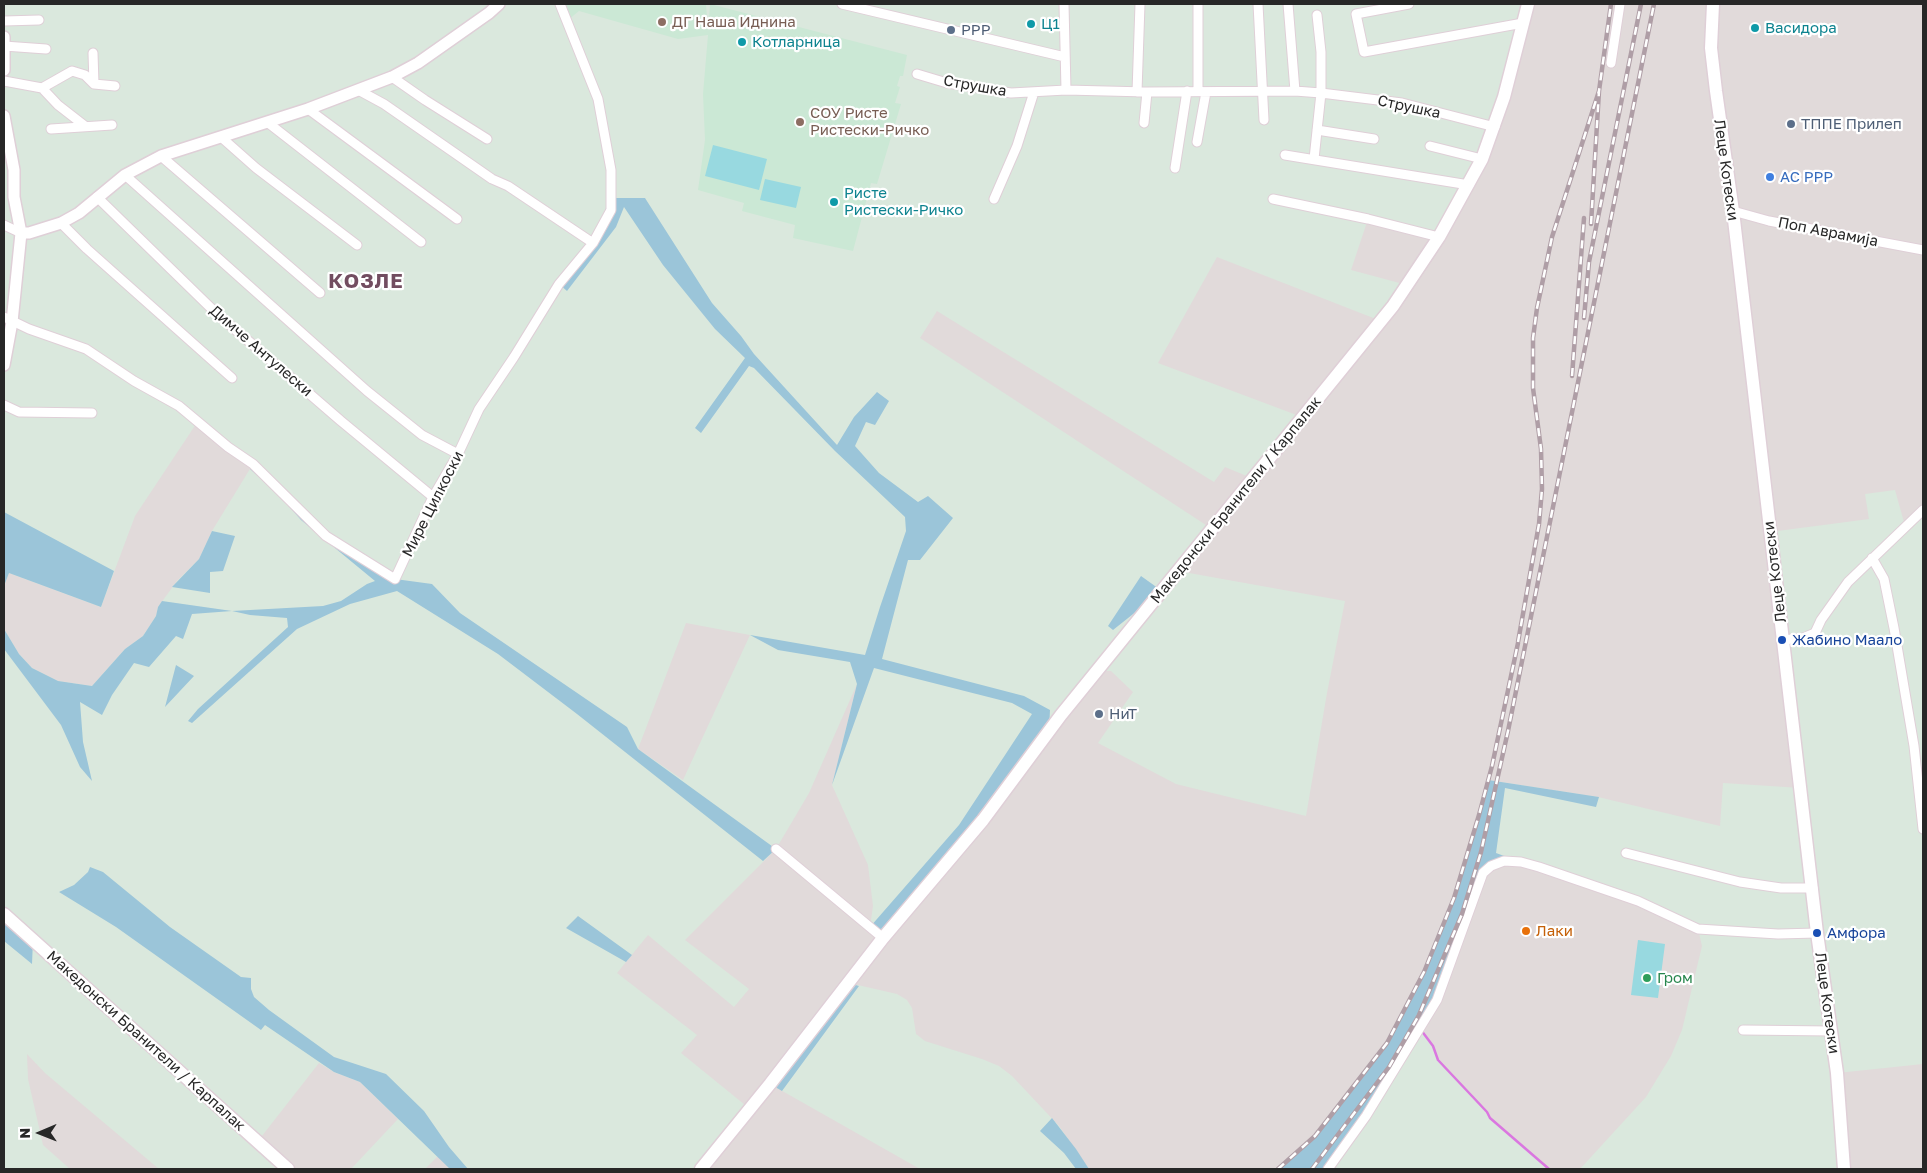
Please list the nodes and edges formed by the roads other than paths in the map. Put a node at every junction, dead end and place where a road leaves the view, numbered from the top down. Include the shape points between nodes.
1 (499, 4) edge
2 (560, 4) edge
3 (842, 4) edge
4 (1064, 4) edge
5 (1140, 4) edge
6 (1198, 4) edge
7 (1258, 4) edge
8 (1288, 4) edge
9 (1409, 4) edge
10 (1528, 4) edge
11 (1620, 4) edge
12 (1713, 4) edge
13 (1317, 15) dead end
14 (39, 20) dead end
15 (4, 21) edge
16 (1523, 23) junction
17 (4, 38) edge
18 (4, 46) edge
19 (46, 49) dead end
20 (93, 53) dead end
21 (1065, 57) junction
22 (1611, 64) dead end
23 (4, 70) edge
24 (917, 74) dead end
25 (392, 77) junction
26 (4, 80) edge
27 (94, 84) junction
28 (115, 86) dead end
29 (42, 88) junction
30 (1066, 90) junction
31 (360, 91) junction
32 (1187, 91) junction
33 (1202, 91) junction
34 (1295, 91) junction
35 (1034, 92) junction
36 (1142, 92) junction
37 (1264, 92) junction
38 (1321, 93) junction
39 (308, 109) junction
40 (4, 116) edge
41 (1264, 120) dead end
42 (267, 122) junction
43 (1144, 123) dead end
44 (112, 125) dead end
45 (85, 126) junction
46 (1495, 127) junction
47 (51, 129) dead end
48 (1318, 130) junction
49 (222, 137) junction
50 (487, 138) dead end
51 (1374, 139) dead end
52 (1197, 142) dead end
53 (6, 143) edge
54 (1430, 146) dead end
55 (1285, 154) dead end
56 (161, 156) junction
57 (1314, 159) junction
58 (1482, 159) junction
59 (1175, 168) dead end
60 (126, 175) junction
61 (1469, 185) junction
62 (97, 198) junction
63 (994, 199) dead end
64 (1273, 199) dead end
65 (1733, 211) junction
66 (457, 219) dead end
67 (61, 223) junction
68 (4, 225) edge
69 (21, 233) junction
70 (1439, 237) junction
71 (421, 242) dead end
72 (593, 243) junction
73 (357, 245) dead end
74 (1923, 250) edge
75 (320, 293) dead end
76 (6, 323) edge
77 (4, 366) edge
78 (232, 378) dead end
79 (4, 405) edge
80 (92, 413) dead end
81 (458, 454) junction
82 (433, 496) junction
83 (1923, 510) edge
84 (1872, 558) junction
85 (1782, 640) junction
86 (1923, 830) edge
87 (776, 849) dead end
88 (1626, 853) dead end
89 (1813, 888) junction
90 (4, 914) edge
91 (1817, 933) junction
92 (883, 938) junction
93 (1743, 1030) dead end
94 (1831, 1031) junction
95 (288, 1169) edge
96 (701, 1169) edge
97 (1328, 1169) edge
98 (1844, 1169) edge

1 - 25 street via 418,63
2 - 72 street, Мире Цилкоски via 598,100 611,170 611,210
3 - 21 street
4 - 21 street
5 - 36 street
6 - 33 street
7 - 37 street
8 - 34 street
9 - 16 street via 1356,14 1364,52
10 - 16 main road, Македонски Бранители / Карпалак
11 - 22 street
12 - 65 main road, Леце Котески via 1711,48
13 - 38 street
14 - 15 street
16 - 46 main road, Македонски Бранители / Карпалак
17 - 18 street
18 - 19 street
18 - 23 street
20 - 27 street
21 - 30 street
24 - 35 street, Струшка via 1011,93
25 - 31 street
25 - 50 street
26 - 29 street
27 - 28 street
27 - 29 street via 84,75 72,71
29 - 45 street
30 - 35 street, Струшка
30 - 36 street, Струшка
31 - 39 street
31 - 72 street
32 - 33 street, Струшка
32 - 36 street, Струшка
32 - 59 street
33 - 37 street, Струшка
33 - 52 street
34 - 37 street, Струшка
34 - 38 street, Струшка
35 - 63 street
36 - 43 street
37 - 41 street
38 - 46 street, Струшка via 1402,103
38 - 48 street
39 - 42 street
39 - 66 street
40 - 53 street
42 - 49 street
42 - 71 street
44 - 45 street
45 - 47 street
46 - 58 main road, Македонски Бранители / Карпалак
48 - 51 street
48 - 57 street
49 - 56 street
49 - 73 street via 256,168
53 - 69 street via 14,170 14,197
54 - 58 street
55 - 57 street
56 - 60 street
56 - 75 street
57 - 61 street
58 - 61 main road, Македонски Бранители / Карпалак
60 - 62 street
60 - 81 street via 367,391 422,435
61 - 70 main road, Македонски Бранители / Карпалак
62 - 67 street
62 - 82 street, Димче Антулески via 216,314
64 - 70 street
65 - 74 street, Поп Аврамија via 1769,221
65 - 85 main road, Леце Котески
67 - 69 street
67 - 78 street
68 - 69 street
69 - 76 street
70 - 92 main road, Македонски Бранители / Карпалак via 1393,306 1354,356 1061,715 983,820
72 - 81 street, Мире Цилкоски via 559,284 479,409
76 - 77 street
76 - 82 street, Мире Цилкоски via 86,349 179,406 253,464 326,536 395,579
79 - 80 street via 19,412
81 - 82 street, Мире Цилкоски
83 - 84 street
84 - 85 street via 1848,582 1815,633
84 - 86 street via 1884,579 1894,628 1914,746
85 - 89 main road, Леце Котески
87 - 92 street
88 - 89 street via 1740,882 1781,888
89 - 91 main road, Леце Котески
90 - 95 main road, Македонски Бранители / Карпалак
91 - 94 main road, Леце Котески
91 - 97 street via 1698,929 1638,901 1539,867 1504,861 1491,866 1483,873 1437,1000 1366,1116
92 - 96 main road, Македонски Бранители / Карпалак
93 - 94 street
94 - 98 main road, Леце Котески

